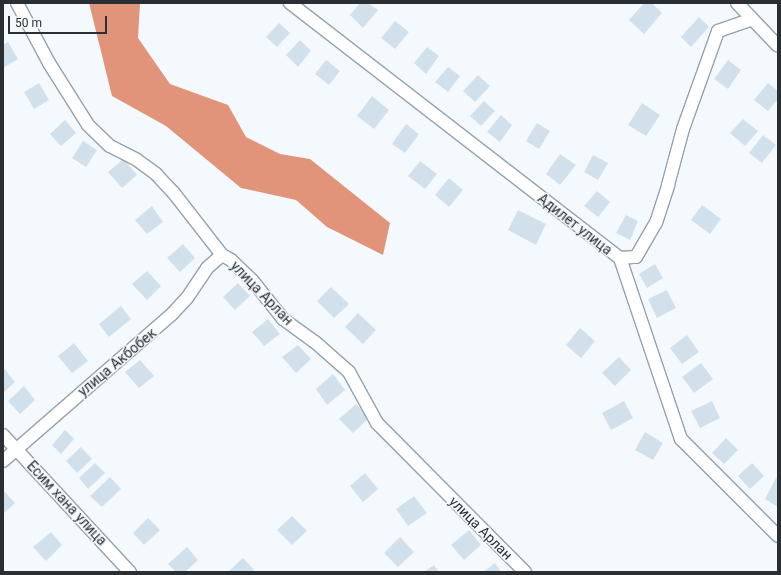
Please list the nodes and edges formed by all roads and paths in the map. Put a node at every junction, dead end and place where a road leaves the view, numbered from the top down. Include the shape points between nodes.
1 (17, 3) edge
2 (290, 3) edge
3 (737, 3) edge
4 (752, 19) junction
5 (778, 46) edge
6 (222, 255) junction
7 (620, 258) junction
8 (3, 435) edge
9 (17, 450) junction
10 (3, 460) edge
11 (778, 536) edge
12 (130, 572) edge
13 (525, 572) edge

1 - 6 street, улица Арлан via 49,63 88,125 110,146 137,160 156,174
2 - 7 street, Адилет улица
3 - 4 street
4 - 5 street
4 - 7 street via 718,31 683,129 656,223 636,257
6 - 9 street, улица Акбобек via 207,268 187,298 172,314
6 - 13 street, улица Арлан via 252,280 283,318 349,372 377,422
7 - 11 street, Адилет улица via 681,439
8 - 9 street, Есим хана улица
9 - 10 street, улица Акбобек
9 - 12 street, Есим хана улица

